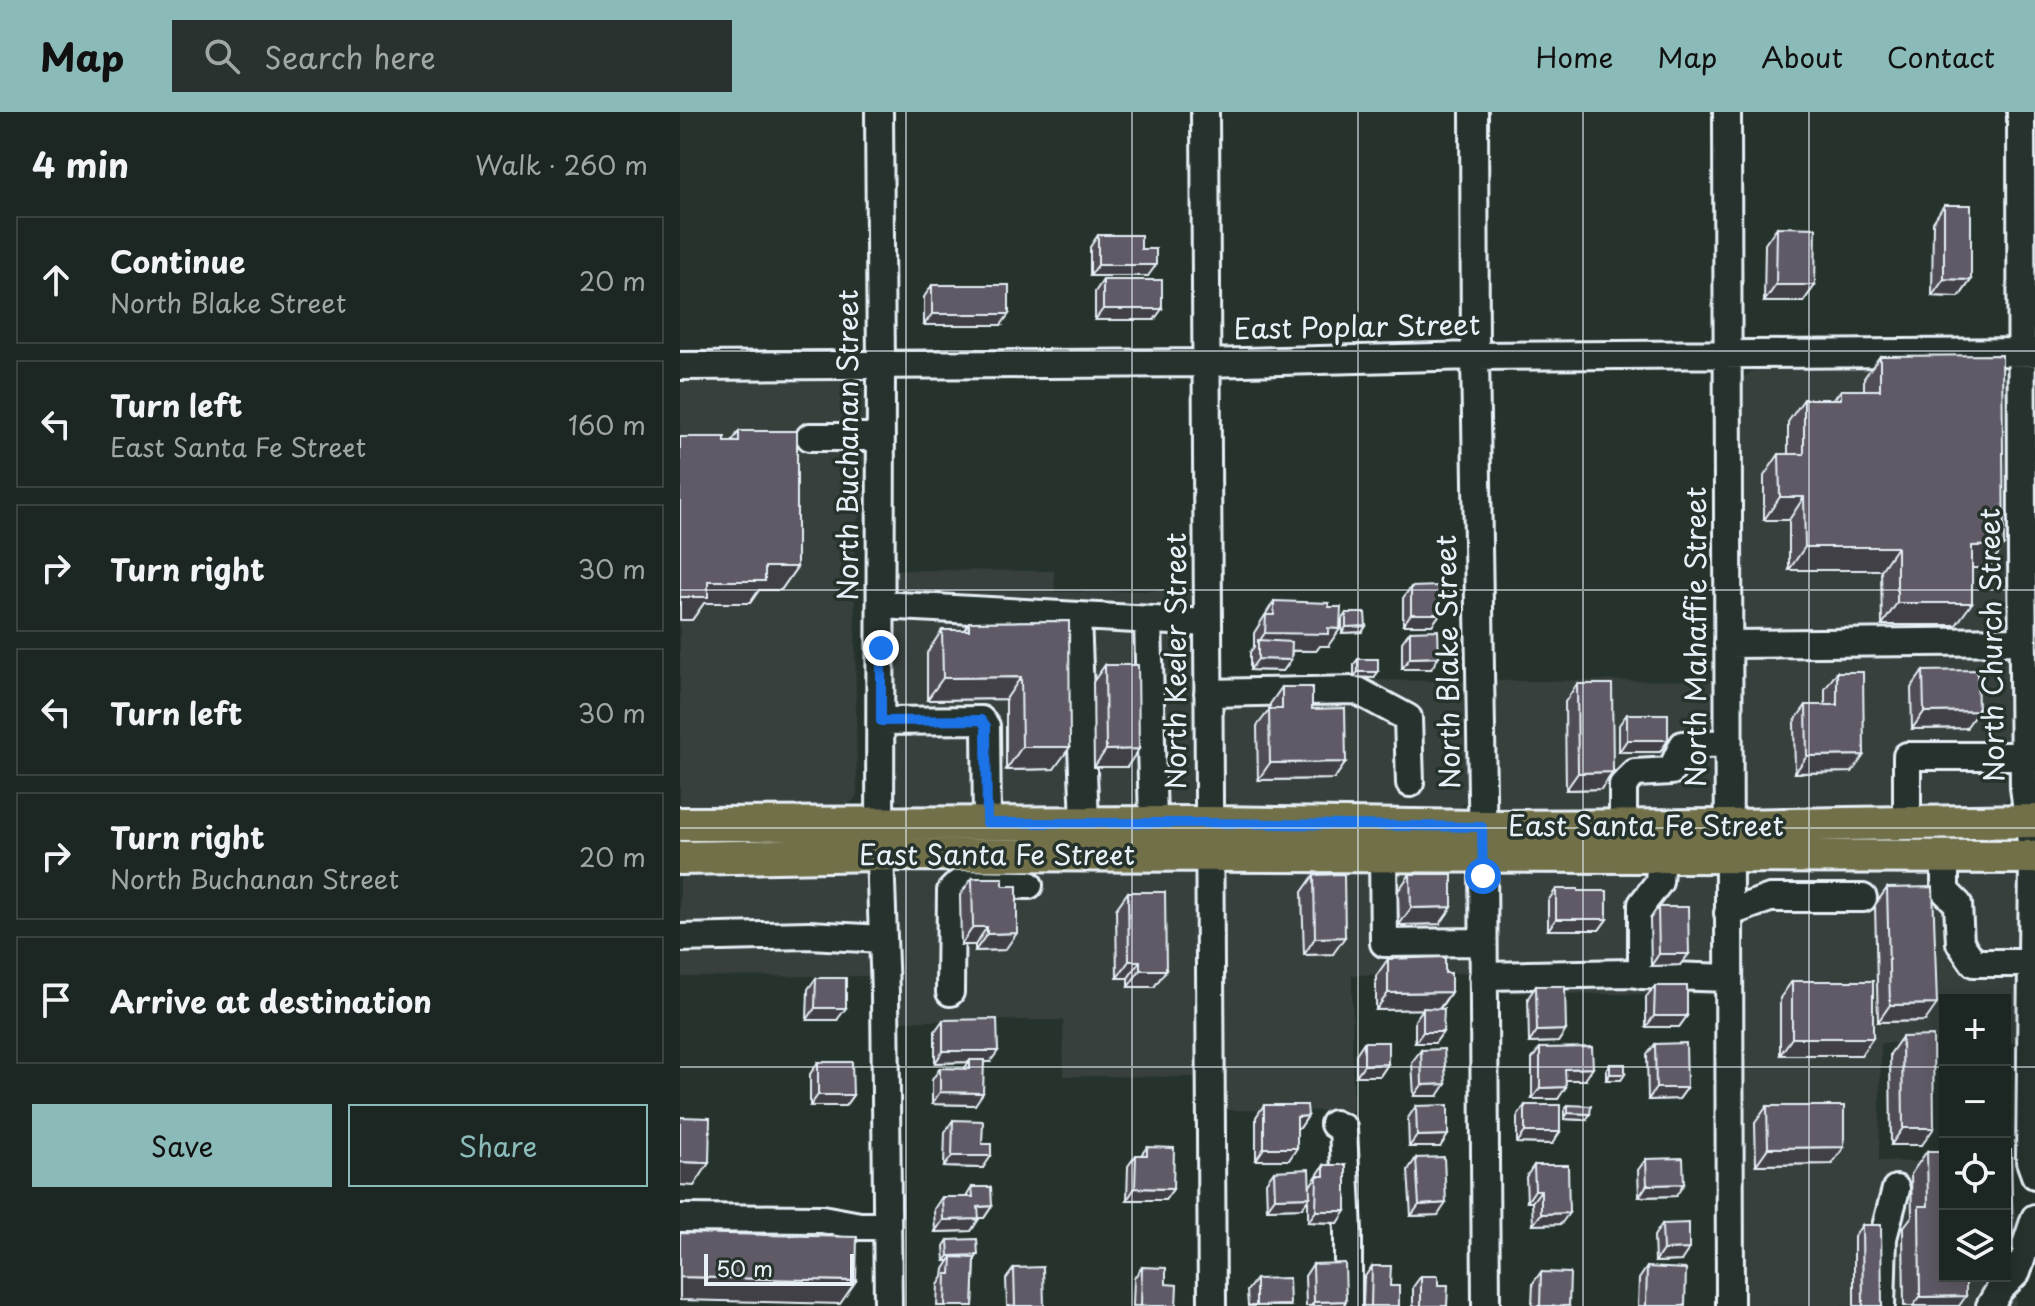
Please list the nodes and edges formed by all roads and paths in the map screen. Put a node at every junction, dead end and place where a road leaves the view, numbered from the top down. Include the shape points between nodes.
1 (879, 112) edge
2 (1205, 112) edge
3 (1474, 112) edge
4 (1727, 112) edge
5 (2021, 112) edge
6 (2029, 352) edge
7 (1728, 355) junction
8 (1475, 356) junction
9 (1206, 363) junction
10 (680, 366) edge
11 (881, 366) junction
12 (810, 437) dead end
13 (881, 437) junction
14 (881, 605) junction
15 (1077, 616) junction
16 (1148, 620) junction
17 (1208, 623) junction
18 (2023, 641) junction
19 (1728, 644) junction
20 (1208, 693) junction
21 (881, 721) junction
22 (1728, 743) junction
23 (2030, 756) edge
24 (1410, 783) dead end
25 (2032, 821) edge
26 (987, 823) junction
27 (1085, 823) junction
28 (1153, 823) junction
29 (1209, 823) junction
30 (1907, 823) junction
31 (680, 824) edge
32 (1623, 826) junction
33 (880, 838) junction
34 (1482, 842) junction
35 (1728, 842) junction
36 (1209, 856) junction
37 (1383, 856) junction
38 (1661, 857) junction
39 (1789, 857) junction
40 (1862, 857) junction
41 (1945, 857) junction
42 (2034, 857) edge
43 (680, 858) edge
44 (1029, 885) dead end
45 (1792, 898) junction
46 (1863, 898) junction
47 (1894, 898) edge
48 (1728, 913) junction
49 (680, 938) edge
50 (883, 939) junction
51 (1483, 942) junction
52 (1642, 975) junction
53 (1483, 976) junction
54 (1729, 978) junction
55 (2033, 978) edge
56 (950, 992) dead end
57 (1334, 1124) dead end
58 (2035, 1175) edge
59 (1896, 1189) dead end
60 (680, 1218) edge
61 (2035, 1218) edge
62 (887, 1226) junction
63 (888, 1306) edge
64 (1212, 1306) edge
65 (1348, 1306) edge
66 (1486, 1306) edge
67 (1730, 1306) edge
68 (1881, 1306) edge
69 (1990, 1306) edge

1 - 11 street, North Buchanan Street
2 - 9 street, North Keeler Street
3 - 8 street, North Blake Street
4 - 7 street, North Mahaffie Street
5 - 6 street, North Church Street
6 - 7 street, East Poplar Street
6 - 18 street, North Church Street
7 - 8 street, East Poplar Street
7 - 19 street, North Mahaffie Street
8 - 9 street, East Poplar Street
8 - 34 street, North Blake Street
9 - 11 street, East Poplar Street
9 - 17 street, North Keeler Street
10 - 11 street, East Poplar Street
11 - 13 street, North Buchanan Street
12 - 13 street
13 - 14 street, North Buchanan Street
14 - 15 street
14 - 21 street, North Buchanan Street
15 - 16 street
15 - 27 street
16 - 17 street
16 - 28 street
17 - 20 street, North Keeler Street
18 - 19 street
18 - 23 street, North Church Street
19 - 22 street, North Mahaffie Street
20 - 24 street via 1356,690 1408,718
20 - 29 street, North Keeler Street
21 - 26 street via 984,722
21 - 33 street, North Buchanan Street
22 - 32 street via 1683,745 1671,771 1635,773 1623,785
22 - 35 street, North Mahaffie Street
23 - 25 street, North Church Street via 2024,787
23 - 30 street via 1907,756
25 - 30 main road, East Santa Fe Street
25 - 42 street, North Church Street
26 - 27 main road, East Santa Fe Street
26 - 33 main road, East Santa Fe Street
27 - 28 main road, East Santa Fe Street
28 - 29 main road, East Santa Fe Street
29 - 34 main road, East Santa Fe Street
29 - 36 street, North Keeler Street
30 - 35 main road, East Santa Fe Street
31 - 33 main road, East Santa Fe Street
32 - 34 main road, East Santa Fe Street
32 - 35 main road, East Santa Fe Street
33 - 36 main road, East Santa Fe Street
33 - 43 main road, East Santa Fe Street
33 - 50 street, North Buchanan Street
34 - 37 main road, East Santa Fe Street
34 - 38 main road, East Santa Fe Street
34 - 51 street, North Blake Street
35 - 38 main road, East Santa Fe Street
35 - 39 main road, East Santa Fe Street
35 - 48 street, North Mahaffie Street
36 - 37 main road, East Santa Fe Street
36 - 64 street, North Keeler Street
37 - 51 street via 1384,943
38 - 52 street via 1659,882 1642,904
39 - 40 main road, East Santa Fe Street
39 - 45 street
40 - 41 main road, East Santa Fe Street
40 - 46 street
41 - 42 main road, East Santa Fe Street
41 - 55 street via 1936,894 1958,904 1960,943 1974,963
42 - 55 street, North Church Street
44 - 56 street via 958,884 951,891
45 - 46 street
45 - 48 street via 1770,898
46 - 47 street
48 - 54 street, North Mahaffie Street
49 - 50 street
50 - 62 street, North Buchanan Street
51 - 53 street, North Blake Street
52 - 53 street
52 - 54 street
53 - 66 street, North Blake Street
54 - 67 street, North Mahaffie Street
55 - 58 street, North Church Street via 2030,1161
57 - 65 street via 1343,1128
59 - 68 street via 1883,1238
60 - 62 street via 822,1219
61 - 69 street via 2017,1272
62 - 63 street, North Buchanan Street

